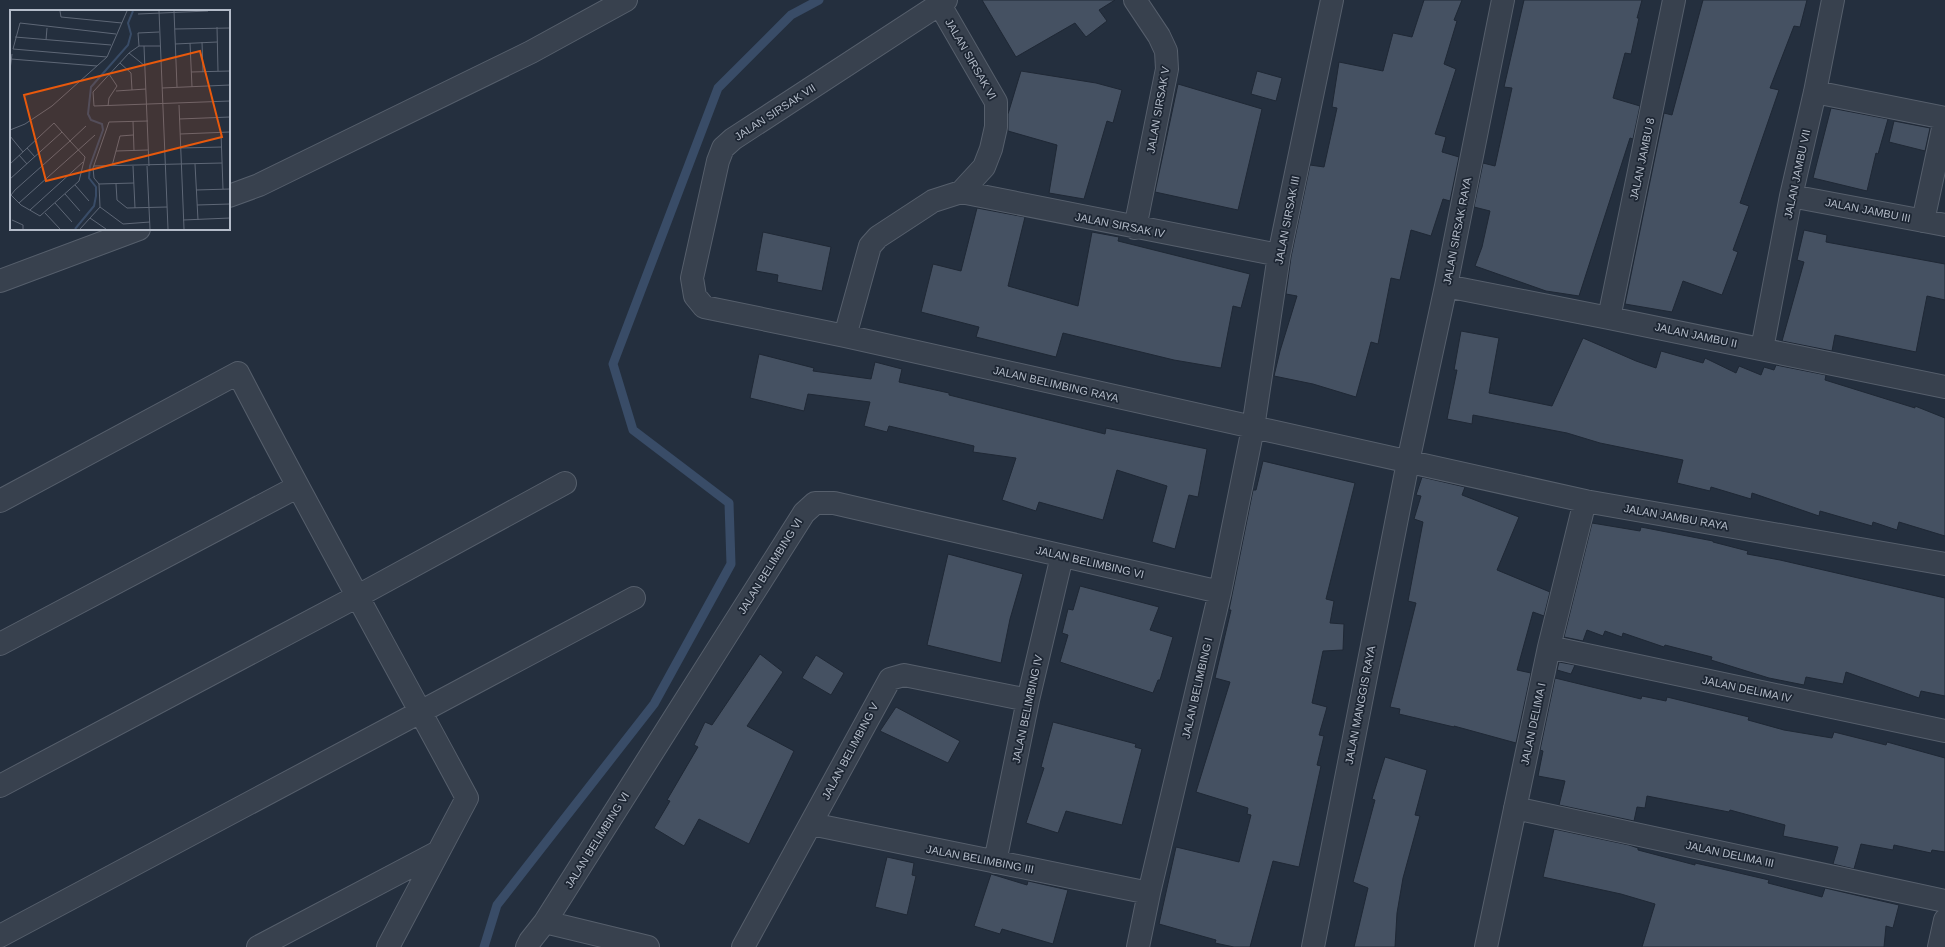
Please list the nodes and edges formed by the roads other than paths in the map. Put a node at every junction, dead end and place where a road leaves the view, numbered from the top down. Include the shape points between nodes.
1 (626, 0) edge
2 (1135, 0) edge
3 (1503, 0) edge
4 (1674, 0) edge
5 (1834, 0) edge
6 (943, 2) edge
7 (1326, 4) edge
8 (1815, 92) junction
9 (1945, 119) edge
10 (960, 192) junction
11 (230, 196) edge
12 (1791, 196) junction
13 (1923, 221) junction
14 (1945, 225) edge
15 (1135, 228) junction
16 (136, 230) edge
17 (1279, 255) junction
18 (0, 280) edge
19 (1446, 286) junction
20 (704, 308) joint
21 (1609, 318) junction
22 (845, 336) junction
23 (1762, 349) junction
24 (1945, 387) edge
25 (1253, 428) junction
26 (1408, 462) junction
27 (565, 483) dead end
28 (297, 487) junction
29 (0, 501) edge
30 (1585, 501) junction
31 (1062, 556) junction
32 (1945, 564) edge
33 (1220, 592) junction
34 (358, 596) junction
35 (634, 598) dead end
36 (0, 644) edge
37 (1549, 647) junction
38 (1028, 700) junction
39 (421, 712) junction
40 (1945, 731) edge
41 (0, 786) edge
42 (1515, 808) junction
43 (811, 824) junction
44 (438, 852) junction
45 (995, 862) junction
46 (1149, 893) junction
47 (1945, 901) edge
48 (1945, 920) edge
49 (544, 922) junction
50 (0, 936) edge
51 (258, 947) edge
52 (388, 947) edge
53 (527, 947) edge
54 (648, 947) edge
55 (743, 947) edge
56 (1138, 947) edge
57 (1312, 947) edge
58 (1486, 947) edge
59 (1939, 947) edge

1 - 11 street via 531,52 259,185
2 - 15 street, JALAN SIRSAK V via 1166,51 1167,69
3 - 19 street, JALAN SIRSAK RAYA
4 - 21 street, JALAN JAMBU 8
5 - 8 street, JALAN JAMBU VII
6 - 10 street, JALAN SIRSAK VI via 996,102 996,127 984,167
6 - 20 street, JALAN SIRSAK VII via 723,148 692,278 695,296
7 - 17 street, JALAN SIRSAK III
8 - 9 street
8 - 12 street, JALAN JAMBU VII
9 - 13 street
10 - 15 street, JALAN SIRSAK IV
10 - 22 street, JALAN SIRSAK VI via 933,201 878,237 870,246
12 - 13 street, JALAN JAMBU III
12 - 23 street, JALAN JAMBU VII
13 - 14 street, JALAN JAMBU III
15 - 17 street, JALAN SIRSAK IV
16 - 18 street
17 - 25 street, JALAN SIRSAK III
19 - 21 street, JALAN JAMBU II
19 - 26 street, JALAN SIRSAK RAYA
20 - 22 street, JALAN BELIMBING RAYA
21 - 23 street, JALAN JAMBU II
22 - 25 street, JALAN BELIMBING RAYA
23 - 24 street, JALAN JAMBU II
25 - 26 street, JALAN BELIMBING RAYA
25 - 33 street, JALAN BELIMBING I
26 - 30 street, JALAN JAMBU RAYA
26 - 57 street, JALAN MANGGIS RAYA
27 - 34 street
28 - 29 street via 238,373
28 - 34 street
28 - 36 street
30 - 32 street, JALAN JAMBU RAYA
30 - 37 street, JALAN DELIMA I
31 - 33 street, JALAN BELIMBING VI
31 - 38 street, JALAN BELIMBING IV
31 - 49 street, JALAN BELIMBING VI via 834,503 815,503 804,513
33 - 46 street, JALAN BELIMBING I
34 - 39 street
34 - 41 street
35 - 39 street
37 - 40 street, JALAN DELIMA IV
37 - 42 street, JALAN DELIMA I
38 - 43 street, JALAN BELIMBING V via 904,675 890,679
38 - 45 street, JALAN BELIMBING IV
39 - 44 street via 467,798
39 - 50 street
42 - 47 street, JALAN DELIMA III
42 - 58 street, JALAN DELIMA I
43 - 45 street, JALAN BELIMBING III
43 - 55 street, JALAN BELIMBING V
44 - 51 street
44 - 52 street
45 - 46 street, JALAN BELIMBING III
46 - 56 street, JALAN BELIMBING I
48 - 59 street
49 - 53 street, JALAN BELIMBING VI
49 - 54 street

